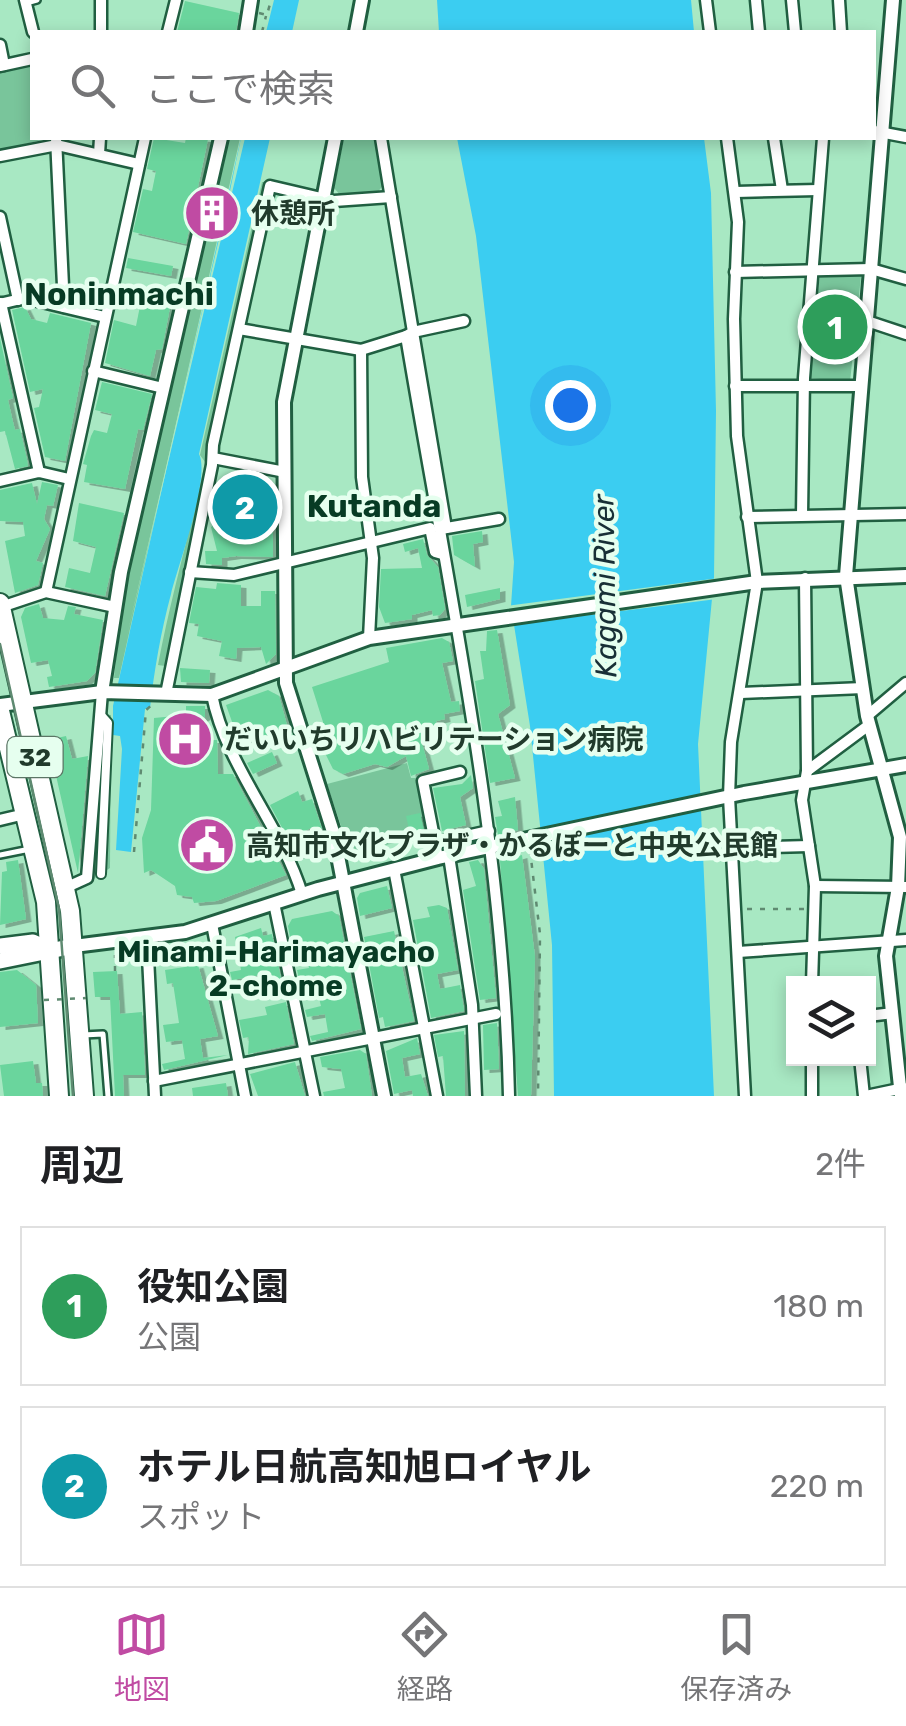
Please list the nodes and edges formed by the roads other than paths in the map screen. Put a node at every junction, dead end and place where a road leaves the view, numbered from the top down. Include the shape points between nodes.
1 (101, 0) edge
2 (176, 0) edge
3 (252, 0) edge
4 (362, 0) edge
5 (706, 0) edge
6 (756, 0) edge
7 (792, 0) edge
8 (839, 0) edge
9 (893, 0) edge
10 (29, 1) edge
11 (32, 30) edge
12 (101, 30) edge
13 (168, 30) edge
14 (246, 30) edge
15 (356, 30) edge
16 (710, 30) edge
17 (758, 30) edge
18 (795, 30) edge
19 (840, 30) edge
20 (0, 46) edge
21 (30, 58) edge
22 (2, 65) edge
23 (878, 131) edge
24 (906, 137) edge
25 (100, 140) edge
26 (145, 140) edge
27 (221, 140) edge
28 (335, 140) edge
29 (381, 140) edge
30 (727, 140) edge
31 (774, 140) edge
32 (823, 140) edge
33 (56, 141) edge
34 (99, 154) junction
35 (0, 156) edge
36 (139, 164) junction
37 (782, 190) junction
38 (818, 190) junction
39 (736, 192) junction
40 (391, 197) junction
41 (323, 199) junction
42 (0, 217) edge
43 (813, 268) junction
44 (871, 269) junction
45 (735, 272) junction
46 (906, 278) edge
47 (18, 300) junction
48 (1, 303) edge
49 (64, 307) junction
50 (105, 317) junction
51 (464, 321) dead end
52 (867, 321) junction
53 (239, 328) junction
54 (410, 334) junction
55 (906, 334) edge
56 (296, 339) junction
57 (361, 350) junction
58 (93, 371) junction
59 (734, 386) junction
60 (862, 386) junction
61 (804, 387) junction
62 (163, 388) junction
63 (213, 458) junction
64 (39, 472) junction
65 (285, 472) junction
66 (70, 479) junction
67 (0, 481) edge
68 (906, 513) edge
69 (851, 515) junction
70 (802, 516) junction
71 (748, 517) junction
72 (499, 520) dead end
73 (442, 528) junction
74 (370, 543) junction
75 (442, 554) junction
76 (287, 564) junction
77 (190, 572) junction
78 (846, 576) junction
79 (906, 576) edge
80 (806, 578) junction
81 (757, 582) junction
82 (46, 592) junction
83 (0, 605) edge
84 (115, 607) junction
85 (453, 624) junction
86 (368, 638) junction
87 (287, 669) junction
88 (906, 683) edge
89 (863, 688) junction
90 (806, 691) junction
91 (108, 692) junction
92 (741, 694) junction
93 (212, 695) junction
94 (158, 697) junction
95 (22, 701) junction
96 (0, 708) edge
97 (100, 714) dead end
98 (868, 721) junction
99 (906, 765) edge
100 (879, 770) junction
101 (460, 772) dead end
102 (806, 777) junction
103 (723, 798) junction
104 (25, 814) junction
105 (0, 820) edge
106 (488, 827) junction
107 (903, 836) edge
108 (335, 842) junction
109 (434, 843) junction
110 (808, 846) junction
111 (491, 847) junction
112 (33, 848) junction
113 (732, 848) junction
114 (0, 855) edge
115 (288, 856) junction
116 (443, 857) junction
117 (394, 869) junction
118 (100, 874) dead end
119 (342, 882) junction
120 (815, 886) junction
121 (902, 887) edge
122 (65, 888) junction
123 (302, 894) junction
124 (274, 903) junction
125 (212, 924) junction
126 (147, 937) junction
127 (906, 940) edge
128 (886, 942) junction
129 (812, 945) junction
130 (0, 946) edge
131 (74, 946) junction
132 (51, 950) junction
133 (738, 952) junction
134 (0, 961) edge
135 (812, 976) edge
136 (893, 1013) junction
137 (496, 1014) dead end
138 (876, 1015) edge
139 (473, 1019) junction
140 (424, 1028) junction
141 (80, 1035) junction
142 (373, 1040) junction
143 (306, 1053) junction
144 (240, 1065) junction
145 (812, 1066) edge
146 (861, 1066) edge
147 (154, 1081) junction
148 (902, 1091) edge
149 (59, 1096) edge
150 (84, 1096) edge
151 (108, 1096) edge
152 (155, 1096) edge
153 (244, 1096) edge
154 (314, 1096) edge
155 (384, 1096) edge
156 (437, 1096) edge
157 (476, 1096) edge
158 (510, 1096) edge
159 (745, 1096) edge
160 (812, 1096) edge
161 (865, 1096) edge

1 - 12 street
2 - 13 street
3 - 14 street
4 - 15 street
5 - 16 street
6 - 17 street
7 - 18 street
8 - 19 street
9 - 23 street
10 - 11 street
20 - 22 street
21 - 22 street
23 - 24 street
23 - 44 street
25 - 34 street
26 - 36 street
27 - 62 street
28 - 41 street
29 - 40 street
30 - 39 street
31 - 37 street
32 - 38 street
33 - 34 street
33 - 35 street
33 - 49 street
34 - 36 street
36 - 50 street
37 - 38 street
37 - 39 street
38 - 43 street
39 - 45 street
40 - 41 street
40 - 54 street
41 - 53 street via 270,186
41 - 56 street
42 - 47 street
43 - 44 street
43 - 45 street
43 - 61 street
44 - 46 street
44 - 52 street
45 - 59 street
47 - 48 street
47 - 49 street
48 - 64 street
49 - 50 street
50 - 58 street
51 - 54 street
52 - 55 street
52 - 60 street
53 - 56 street
53 - 63 street
54 - 57 street
54 - 73 street
56 - 57 street
56 - 65 street via 284,402
57 - 74 street
58 - 62 street
58 - 66 street
59 - 61 street
59 - 71 street
60 - 61 street
60 - 69 street
61 - 70 street
62 - 84 street
63 - 65 street
63 - 77 street
64 - 66 street
64 - 67 street
65 - 76 street
66 - 82 street
68 - 69 street
69 - 70 street
69 - 78 street
70 - 71 street
71 - 81 street
72 - 73 street
73 - 75 street
74 - 75 street via 430,528 435,552
74 - 76 street
74 - 86 street
75 - 85 street
76 - 77 street via 225,577
76 - 87 street
77 - 94 street
78 - 79 street
78 - 80 street
78 - 89 street
80 - 81 street
80 - 90 street
81 - 85 street
81 - 92 street
82 - 83 street
82 - 84 street
83 - 95 highway, 32
84 - 91 street
85 - 86 street
85 - 106 street
86 - 87 street
87 - 93 street
87 - 108 street via 286,685
88 - 98 street
89 - 90 street
89 - 98 street
90 - 92 street
90 - 102 street
91 - 94 street
91 - 95 street
91 - 122 street via 87,878
92 - 103 street
93 - 94 street
93 - 115 street
95 - 96 street
95 - 122 highway, 32
96 - 104 highway, 32
97 - 118 street via 108,723
98 - 100 street
98 - 102 street
99 - 100 street
100 - 102 street
100 - 107 street
101 - 109 street via 423,782
102 - 103 street
102 - 110 street
103 - 111 street
103 - 113 street
104 - 105 street
104 - 112 highway, 32
106 - 109 street
106 - 111 street
107 - 121 street
108 - 115 street
108 - 119 street
109 - 116 street
110 - 113 street
110 - 120 street
111 - 116 street
111 - 158 street
112 - 114 lane
112 - 132 highway, 32
113 - 133 street
115 - 123 street
116 - 117 street
116 - 139 street
117 - 119 street
117 - 140 street
119 - 123 street
119 - 142 street
120 - 121 street
120 - 129 street
121 - 128 street
122 - 131 highway, 32
123 - 124 street
124 - 125 street
124 - 143 street
125 - 126 street
125 - 144 street
126 - 131 street
126 - 147 street
127 - 128 street
128 - 129 street
128 - 136 street
129 - 133 street
129 - 135 street
130 - 132 main road via 33,942
131 - 132 main road
131 - 141 highway, 32
132 - 134 main road
132 - 149 highway, 32
133 - 159 street
136 - 138 street
136 - 148 street
137 - 139 street
139 - 140 street
139 - 157 street
140 - 142 street
140 - 156 street
141 - 150 highway, 32
141 - 151 lane via 104,1034
142 - 143 street
142 - 155 street
143 - 144 street
143 - 154 street
144 - 147 street
144 - 153 street
145 - 160 street
146 - 161 street
147 - 152 street
148 - 161 street

